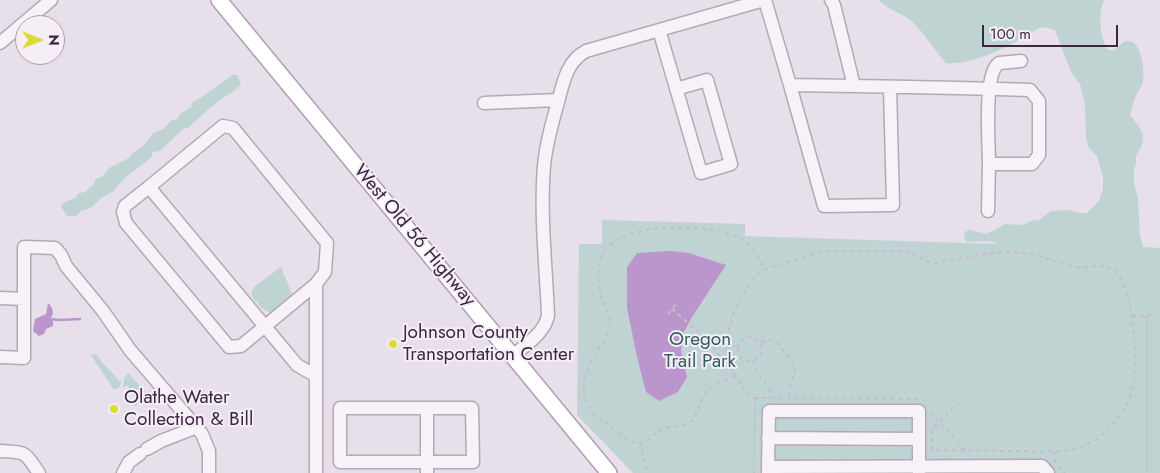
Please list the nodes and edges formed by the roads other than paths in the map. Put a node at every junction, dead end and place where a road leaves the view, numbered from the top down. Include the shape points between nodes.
1 (51, 0) edge
2 (219, 0) edge
3 (765, 0) edge
4 (831, 0) edge
5 (659, 30) junction
6 (0, 43) edge
7 (1021, 61) dead end
8 (790, 85) junction
9 (854, 86) junction
10 (890, 87) junction
11 (676, 89) junction
12 (988, 89) junction
13 (558, 100) junction
14 (484, 103) dead end
15 (989, 164) junction
16 (150, 187) junction
17 (988, 210) dead end
18 (316, 284) junction
19 (0, 298) edge
20 (24, 299) junction
21 (264, 328) junction
22 (513, 356) junction
23 (0, 358) edge
24 (316, 376) junction
25 (427, 408) junction
26 (197, 427) junction
27 (768, 438) junction
28 (918, 439) junction
29 (0, 451) edge
30 (427, 468) edge
31 (768, 470) edge
32 (918, 470) edge
33 (39, 473) edge
34 (123, 473) edge
35 (209, 473) edge
36 (316, 473) edge
37 (609, 473) edge
38 (1048, 473) edge

1 - 6 street
2 - 22 main road, West Old 56 Highway
3 - 5 street
3 - 8 street
4 - 9 street
5 - 11 street
5 - 13 street via 579,55 566,73
7 - 12 street via 1004,61 995,66
8 - 9 street
8 - 10 street via 824,206 893,205
9 - 10 street
10 - 12 street
11 - 11 street via 701,173 731,164 707,80
12 - 15 street
12 - 15 street via 1030,90 1039,101 1039,154 1032,164
13 - 14 street
13 - 22 street via 544,165 547,321
15 - 17 street
16 - 18 street via 223,126 233,128 327,243 324,272
16 - 21 street
16 - 21 street via 125,206 126,223 229,347 241,346
18 - 21 street
18 - 24 street
19 - 20 street
20 - 23 street via 24,358
20 - 26 street via 24,247 55,248 130,350
21 - 24 street via 297,366
22 - 37 main road, West Old 56 Highway
24 - 36 street
25 - 30 street
25 - 30 street via 472,408 473,462
25 - 30 street via 340,408 340,462
26 - 34 street via 144,451 129,462
26 - 35 street via 209,451
27 - 28 street
27 - 28 street via 768,411 918,411
27 - 31 street
28 - 32 street
29 - 33 street via 23,453
31 - 32 street
32 - 38 street via 1042,466

